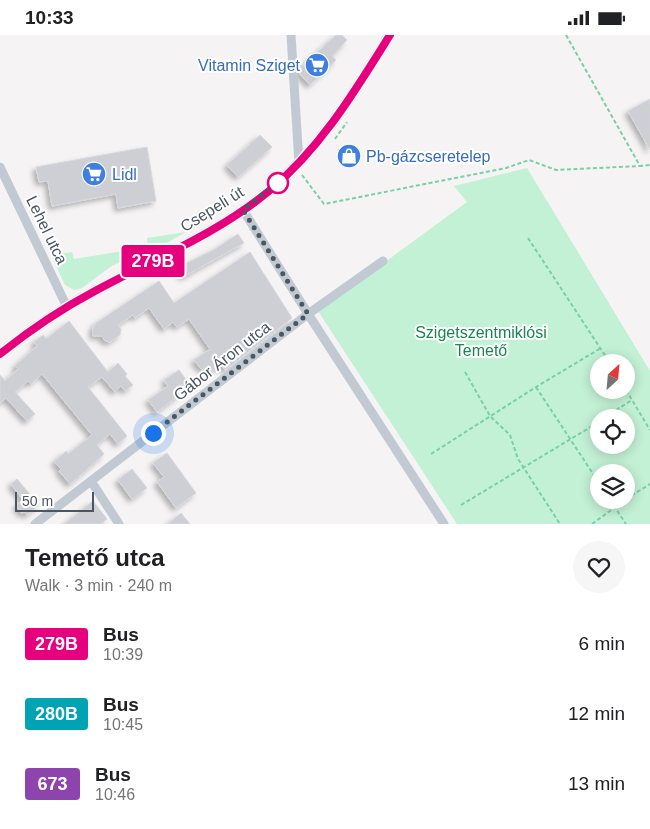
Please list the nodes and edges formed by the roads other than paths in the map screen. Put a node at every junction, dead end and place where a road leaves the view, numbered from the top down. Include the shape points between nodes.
1 (291, 35) edge
2 (390, 35) edge
3 (299, 163) junction
4 (0, 167) edge
5 (243, 210) junction
6 (383, 261) dead end
7 (67, 307) junction
8 (308, 314) junction
9 (0, 354) edge
10 (91, 481) junction
11 (35, 524) edge
12 (119, 524) edge
13 (444, 524) edge

1 - 3 street
2 - 3 street, Csepeli út via 344,108
3 - 5 street, Csepeli út
4 - 7 street, Lehel utca
5 - 7 street, Csepeli út via 186,245
5 - 8 street
6 - 8 street, Gábor Áron utca
7 - 9 street, Csepeli út
8 - 10 street, Gábor Áron utca
8 - 13 street
10 - 11 street, Gábor Áron utca
10 - 12 street

